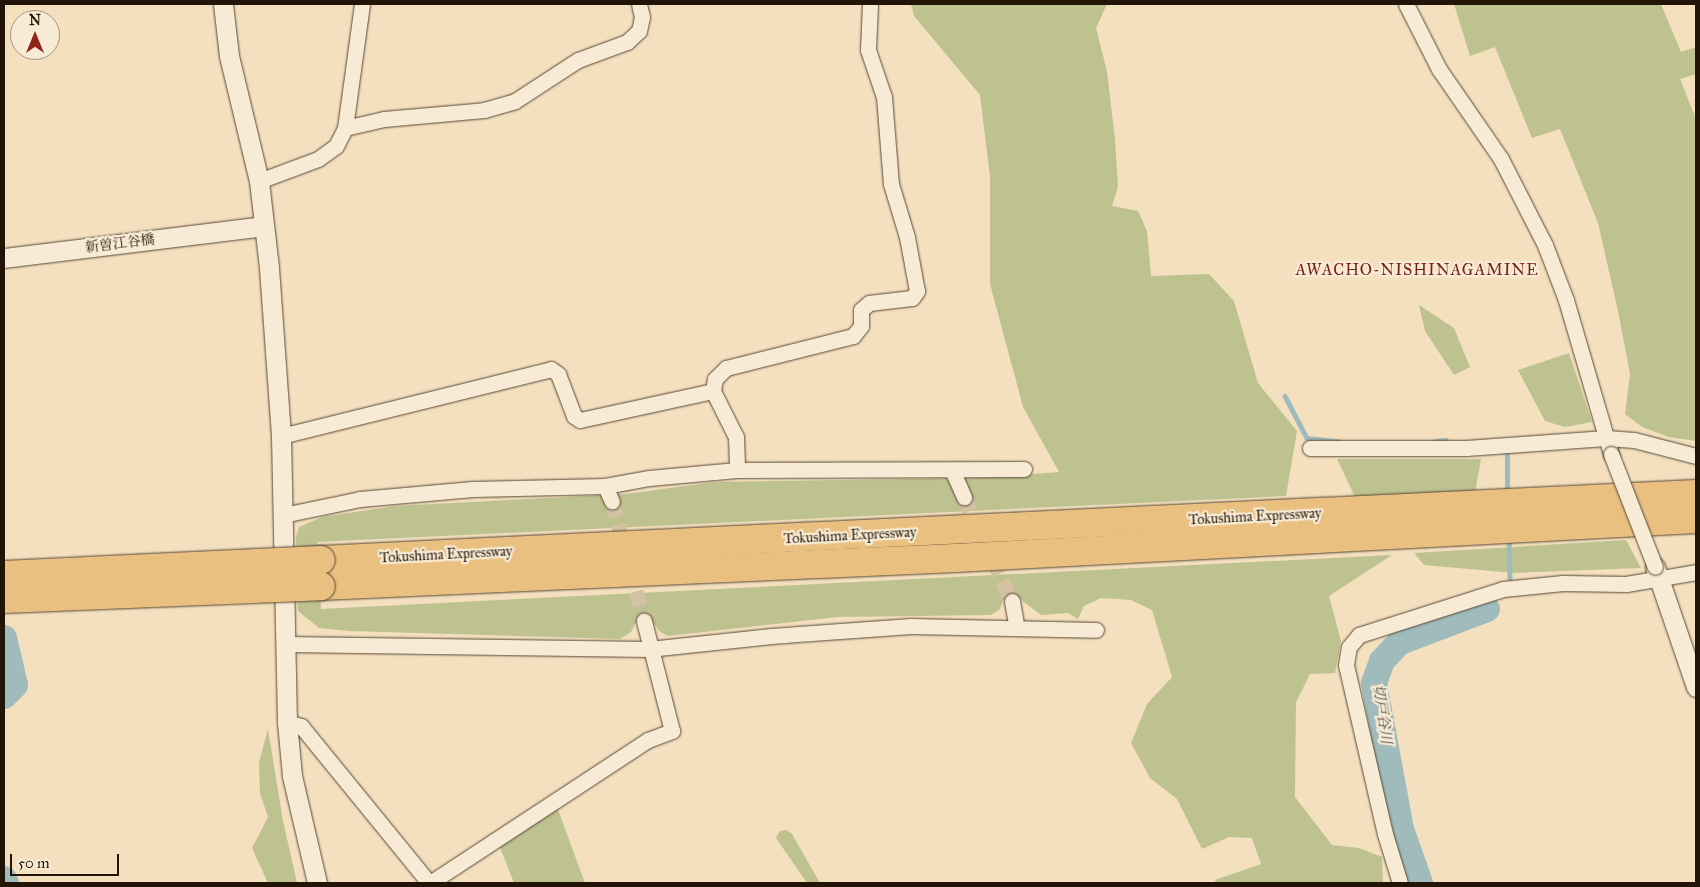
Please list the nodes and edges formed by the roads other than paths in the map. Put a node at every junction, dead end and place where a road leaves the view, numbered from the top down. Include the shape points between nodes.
1 (223, 4) edge
2 (362, 4) edge
3 (639, 4) edge
4 (870, 4) edge
5 (1406, 4) edge
6 (346, 128) junction
7 (259, 181) junction
8 (263, 226) junction
9 (4, 258) edge
10 (713, 391) junction
11 (281, 436) junction
12 (1606, 438) junction
13 (1310, 448) dead end
14 (1696, 456) edge
15 (1024, 469) dead end
16 (737, 470) junction
17 (952, 470) junction
18 (605, 486) junction
19 (1696, 494) edge
20 (964, 497) tunnel mouth
21 (612, 502) tunnel mouth
22 (283, 515) junction
23 (1696, 519) edge
24 (1696, 572) edge
25 (321, 573) junction
26 (1658, 574) junction
27 (4, 575) edge
28 (4, 600) edge
29 (1012, 601) tunnel mouth
30 (644, 621) tunnel mouth
31 (1017, 628) junction
32 (1096, 630) dead end
33 (286, 644) junction
34 (649, 649) junction
35 (1696, 687) edge
36 (287, 722) junction
37 (317, 883) edge
38 (429, 883) edge
39 (1400, 883) edge

1 - 7 street via 229,56
2 - 6 street
3 - 6 street via 640,31 628,42 578,60 515,101 484,110 384,120
4 - 10 street via 868,50 884,97 891,184 907,237 917,291 912,298 869,303 861,310 861,326 853,336 726,368 715,379
5 - 12 street via 1439,69 1501,160 1545,245 1566,300
6 - 7 street via 336,146 318,160
7 - 8 street
8 - 9 street, 新曽江谷橋
8 - 11 street
10 - 11 street via 580,420 574,416 558,374 551,369
10 - 16 street via 736,437
11 - 22 street
12 - 13 street via 1466,448
12 - 14 street via 1634,440
12 - 26 street, bridge
15 - 17 street
16 - 17 street
16 - 18 street via 649,478
17 - 20 street
18 - 21 street
18 - 22 street via 473,489 360,498
19 - 25 highway, Tokushima Expressway
22 - 33 street
23 - 25 highway, Tokushima Expressway via 955,558
24 - 26 street
25 - 27 highway, Tokushima Expressway, bridge
25 - 28 highway, Tokushima Expressway, bridge
26 - 35 street
26 - 39 street via 1626,584 1563,583 1503,589 1359,636 1349,647 1346,665 1385,834
29 - 31 street
30 - 34 street
31 - 32 street
31 - 34 street via 911,626
33 - 34 street
33 - 36 street
34 - 38 street via 672,731 648,740
36 - 37 street via 292,776
36 - 38 street via 301,726

